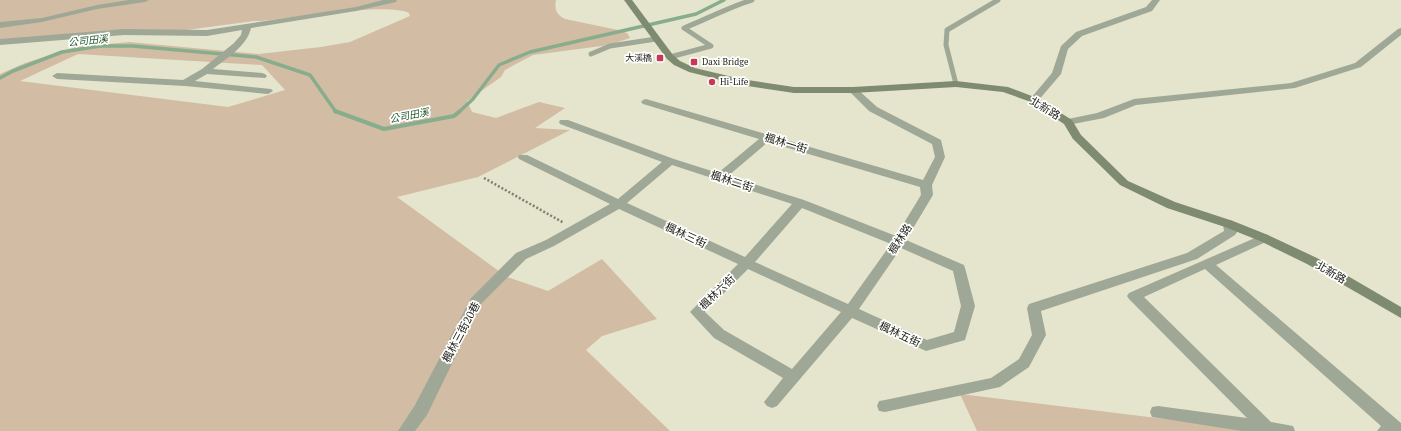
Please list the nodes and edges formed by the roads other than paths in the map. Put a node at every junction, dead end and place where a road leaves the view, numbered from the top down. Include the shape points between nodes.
1 (145, 0) edge
2 (393, 0) edge
3 (628, 0) edge
4 (752, 0) edge
5 (998, 0) edge
6 (1156, 0) edge
7 (0, 25) edge
8 (247, 27) junction
9 (1401, 32) edge
10 (654, 36) junction
11 (0, 42) edge
12 (591, 54) dead end
13 (670, 57) junction
14 (205, 71) junction
15 (57, 76) dead end
16 (262, 76) dead end
17 (185, 83) junction
18 (956, 84) junction
19 (268, 90) dead end
20 (853, 90) junction
21 (1034, 100) junction
22 (646, 102) dead end
23 (564, 122) dead end
24 (1068, 122) junction
25 (767, 137) junction
26 (523, 157) dead end
27 (670, 161) junction
28 (720, 177) junction
29 (926, 184) junction
30 (800, 202) junction
31 (619, 204) junction
32 (1229, 224) junction
33 (1264, 238) junction
34 (899, 242) junction
35 (747, 263) junction
36 (1207, 264) junction
37 (850, 311) junction
38 (1401, 313) edge
39 (794, 377) junction
40 (772, 402) dead end
41 (885, 406) dead end
42 (1158, 412) dead end
43 (1268, 429) junction
44 (406, 431) edge
45 (1287, 431) edge
46 (1385, 431) edge

1 - 7 street via 96,7 42,20
2 - 8 street via 356,9
3 - 10 main road
4 - 13 lane via 684,28 711,46
5 - 18 lane via 947,30 946,45
6 - 21 street via 1148,9 1080,34 1064,48 1056,74
8 - 11 street via 207,33 124,32
8 - 14 street via 245,35 237,45
9 - 24 street via 1358,65 1292,86 1134,102 1100,116
10 - 12 lane via 610,46
10 - 13 main road, 北新路
13 - 20 main road, 北新路 via 677,64 692,70 767,87 794,90
14 - 16 street
14 - 17 street
15 - 17 street
17 - 19 street
18 - 20 main road, 北新路
18 - 21 main road, 北新路 via 1005,89
20 - 29 street, 楓林路 via 873,109 937,142 940,156
21 - 24 main road, 北新路
22 - 25 street, 楓林一街
23 - 27 street, 楓林二街
24 - 32 main road, 北新路 via 1077,136 1124,183 1171,205
25 - 28 street
25 - 29 street, 楓林一街
26 - 31 street, 楓林三街
27 - 28 street, 楓林二街
27 - 31 street, 楓林三街20巷
28 - 30 street, 楓林二街
29 - 34 street, 楓林路 via 927,195
30 - 34 street, 楓林二街
30 - 35 street, 楓林六街
31 - 35 street, 楓林三街
31 - 44 street, 楓林三街20巷 via 550,243 521,256 476,301 421,410
32 - 33 main road, 北新路
32 - 41 street via 1231,232 1192,256 1034,308 1039,335 1024,363 995,384
33 - 36 street
33 - 38 main road, 北新路 via 1312,261
34 - 37 street, 楓林路
34 - 37 street, 楓林五街 via 959,268 968,306 960,336 926,346
35 - 37 street, 楓林三街
35 - 39 street, 楓林六街 via 697,312 720,334
36 - 43 street via 1134,296
36 - 46 street via 1395,428
37 - 39 street, 楓林路
39 - 40 street, 楓林路
42 - 43 street
43 - 45 street

